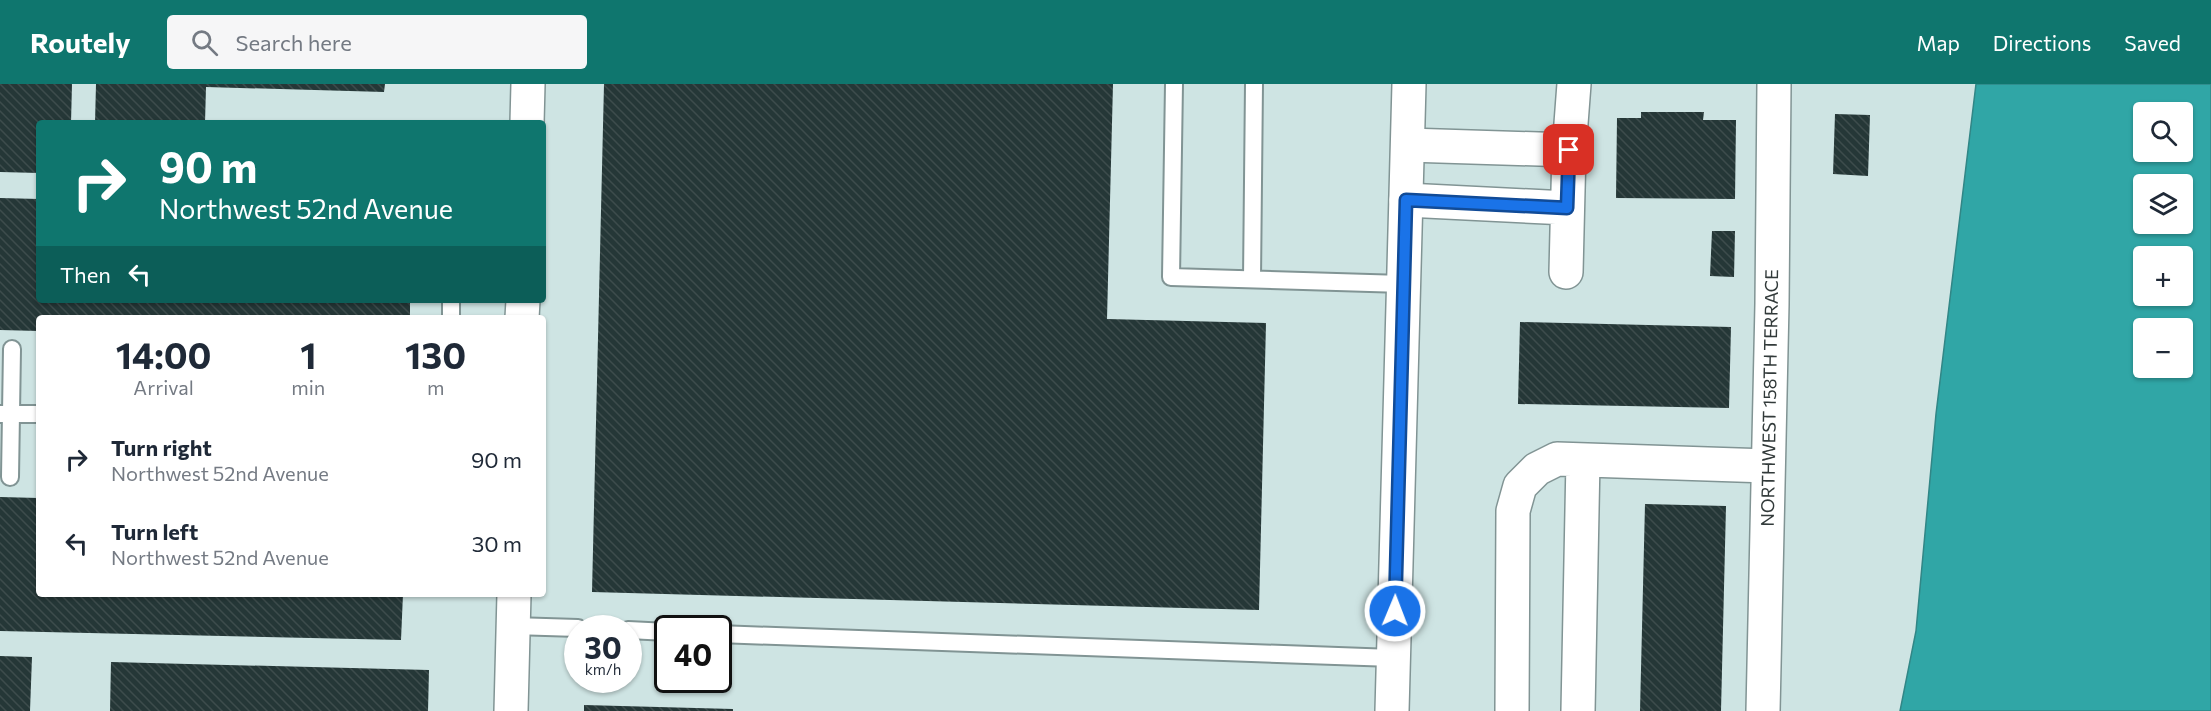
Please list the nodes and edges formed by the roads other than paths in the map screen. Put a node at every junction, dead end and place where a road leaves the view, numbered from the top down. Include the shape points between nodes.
1 (528, 84) edge
2 (1174, 84) edge
3 (1254, 84) edge
4 (1409, 84) edge
5 (1774, 84) edge
6 (1579, 89) edge
7 (527, 120) edge
8 (1408, 145) junction
9 (1569, 150) junction
10 (1406, 200) junction
11 (1567, 208) junction
12 (1566, 272) dead end
13 (1252, 279) junction
14 (1403, 284) junction
15 (12, 349) dead end
16 (5, 414) edge
17 (36, 414) edge
18 (1582, 460) junction
19 (1768, 466) junction
20 (10, 477) dead end
21 (514, 597) edge
22 (513, 626) junction
23 (564, 628) edge
24 (732, 634) edge
25 (1393, 658) junction
26 (511, 711) edge
27 (1392, 711) edge
28 (1512, 711) edge
29 (1578, 711) edge
30 (1763, 711) edge

1 - 7 street
2 - 13 lane via 1171,277
3 - 13 lane
4 - 8 street
5 - 19 street, NORTHWEST 158TH TERRACE
6 - 9 street
8 - 9 street
8 - 10 street
9 - 11 street
10 - 11 street
10 - 14 street
11 - 12 street
13 - 14 lane
14 - 25 street
15 - 16 lane
16 - 17 lane
16 - 20 lane
18 - 19 street
18 - 28 street via 1557,459 1537,470 1520,486 1513,511
18 - 29 street
19 - 30 street, NORTHWEST 158TH TERRACE
21 - 22 street
22 - 23 lane
22 - 26 street
24 - 25 lane
25 - 27 street

